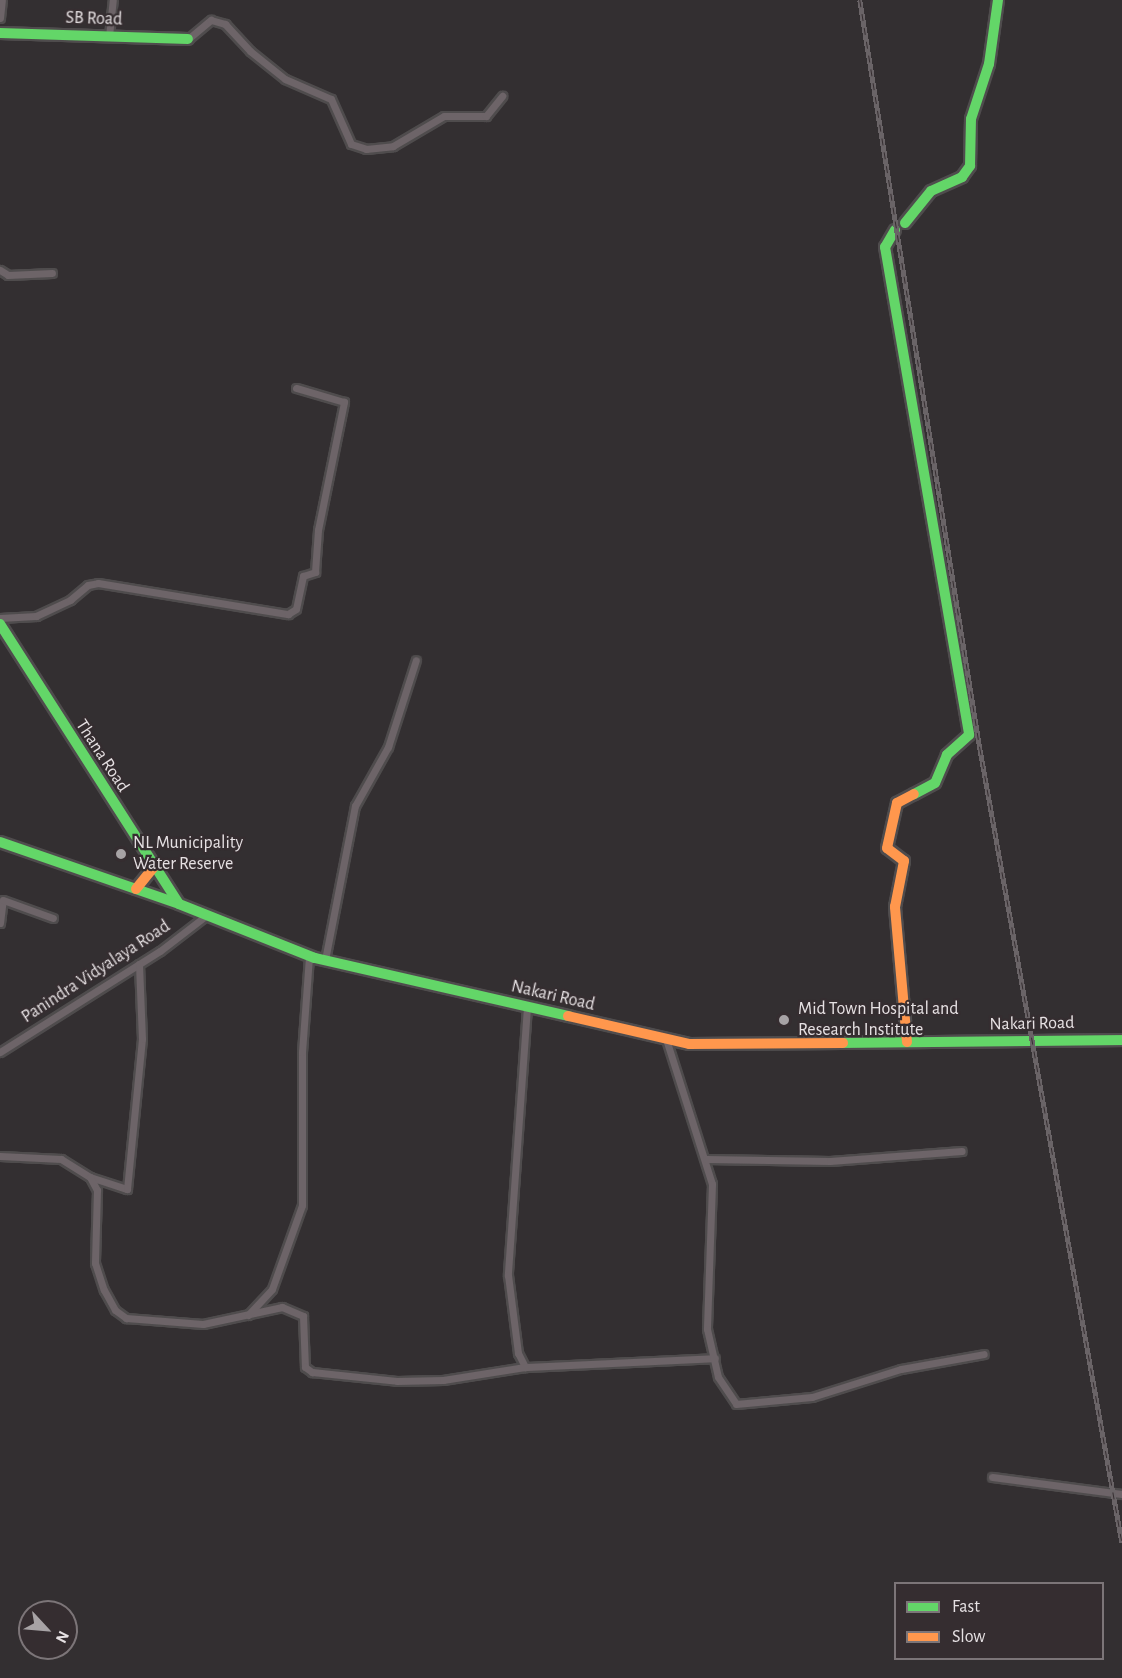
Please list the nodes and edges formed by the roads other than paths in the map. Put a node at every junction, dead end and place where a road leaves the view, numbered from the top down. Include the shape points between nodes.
1 (2, 0) edge
2 (114, 0) edge
3 (998, 0) edge
4 (0, 18) edge
5 (0, 33) edge
6 (109, 36) junction
7 (188, 39) joint
8 (502, 96) dead end
9 (905, 223) dead end
10 (895, 230) dead end
11 (0, 270) edge
12 (52, 273) dead end
13 (296, 388) dead end
14 (0, 618) edge
15 (0, 624) edge
16 (416, 660) dead end
17 (0, 843) edge
18 (154, 867) junction
19 (136, 889) junction
20 (179, 904) junction
21 (207, 915) junction
22 (53, 918) dead end
23 (0, 923) edge
24 (309, 956) junction
25 (325, 960) junction
26 (139, 964) junction
27 (527, 1007) junction
28 (666, 1039) junction
29 (1122, 1040) edge
30 (907, 1042) junction
31 (1, 1051) edge
32 (962, 1151) dead end
33 (0, 1156) edge
34 (706, 1158) junction
35 (90, 1177) junction
36 (248, 1316) junction
37 (984, 1354) dead end
38 (715, 1358) junction
39 (525, 1367) junction
40 (992, 1477) dead end
41 (1122, 1494) edge

1 - 4 street
2 - 6 street
3 - 9 street via 989,64 971,119 970,166 962,177 931,191
5 - 6 street, SB Road
6 - 7 street, SB Road
7 - 8 street via 211,20 225,24 250,51 285,79 331,99 351,144 366,149 393,146 444,116 486,116
10 - 30 street via 885,247 969,735 947,755 935,783 897,804 892,815 887,848 904,861 895,907
11 - 12 street via 8,275
13 - 14 street via 345,402 318,530 315,572 303,576 296,609 288,614 98,583 36,616
15 - 18 street, Thana Road
16 - 25 street via 388,747 355,806
17 - 19 street, Nakari Road
18 - 19 street
18 - 20 street, Thana Road
19 - 20 street, Nakari Road
20 - 21 street, Nakari Road
21 - 24 street, Nakari Road
21 - 26 street, Panindra Vidyalaya Road
22 - 23 street via 3,900
24 - 25 street, Nakari Road
24 - 36 street via 302,1052 302,1205 272,1289
25 - 27 street, Nakari Road
26 - 31 street, Panindra Vidyalaya Road
26 - 35 street via 142,1039 127,1189
27 - 28 street, Nakari Road
27 - 39 street via 508,1275 515,1337
28 - 30 street, Nakari Road via 689,1044
28 - 34 street
29 - 30 street, Nakari Road
32 - 34 street via 831,1161
33 - 35 street via 61,1159
34 - 38 street via 712,1184 707,1329
35 - 36 street via 97,1190 95,1263 115,1310 126,1318 203,1324
36 - 39 street via 282,1307 303,1316 305,1367 312,1372 397,1381 443,1380
37 - 38 street via 901,1369 812,1397 748,1406 735,1404 718,1377
38 - 39 street
40 - 41 street

